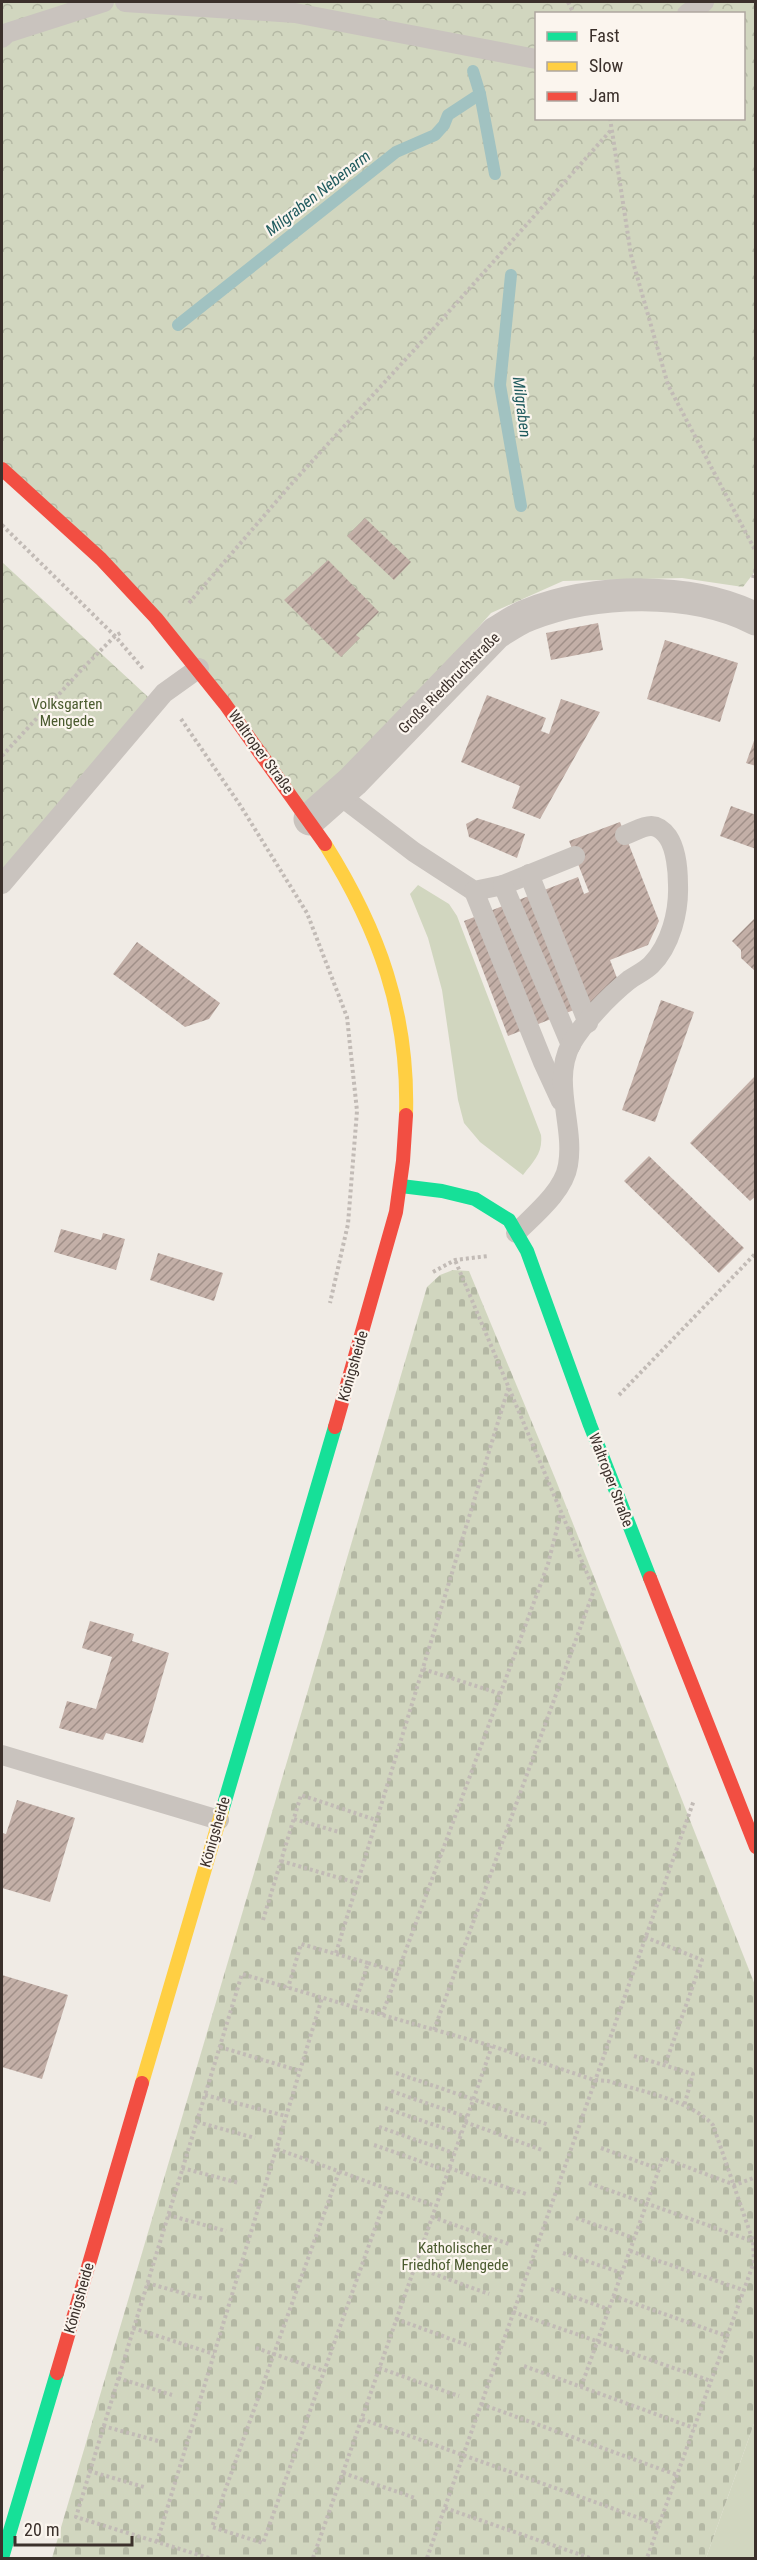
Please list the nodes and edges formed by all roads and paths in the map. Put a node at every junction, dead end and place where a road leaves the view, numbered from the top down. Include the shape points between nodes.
1 (104, 2) edge
2 (125, 2) edge
3 (704, 2) edge
4 (690, 12) edge
5 (2, 38) edge
6 (535, 60) edge
7 (610, 120) edge
8 (612, 129) junction
9 (2, 469) edge
10 (2, 525) edge
11 (756, 552) edge
12 (191, 603) dead end
13 (756, 619) edge
14 (115, 636) junction
15 (199, 668) junction
16 (164, 693) junction
17 (2, 756) edge
18 (338, 794) junction
19 (309, 819) junction
20 (625, 835) dead end
21 (575, 856) dead end
22 (529, 874) junction
23 (2, 884) edge
24 (503, 885) junction
25 (474, 891) junction
26 (588, 1023) junction
27 (571, 1045) junction
28 (406, 1101) joint
29 (564, 1106) junction
30 (401, 1186) junction
31 (516, 1233) junction
32 (343, 1246) dead end
33 (527, 1251) junction
34 (756, 1253) edge
35 (455, 1260) junction
36 (433, 1272) dead end
37 (509, 1385) junction
38 (590, 1425) junction
39 (562, 1512) junction
40 (423, 1669) junction
41 (501, 1694) junction
42 (2, 1755) edge
43 (694, 1800) dead end
44 (294, 1819) junction
45 (219, 1820) junction
46 (376, 1820) junction
47 (339, 1832) dead end
48 (756, 1847) edge
49 (281, 1861) junction
50 (357, 1884) junction
51 (263, 1920) dead end
52 (645, 1937) junction
53 (336, 1953) junction
54 (368, 1963) junction
55 (398, 1972) junction
56 (288, 1988) junction
57 (322, 1998) junction
58 (354, 2007) junction
59 (382, 2015) junction
60 (434, 2030) junction
61 (492, 2046) junction
62 (220, 2047) junction
63 (634, 2056) dead end
64 (664, 2065) junction
65 (300, 2071) junction
66 (396, 2073) dead end
67 (594, 2080) junction
68 (391, 2091) dead end
69 (205, 2095) junction
70 (473, 2099) junction
71 (684, 2106) junction
72 (385, 2108) dead end
73 (286, 2116) junction
74 (466, 2120) junction
75 (197, 2122) junction
76 (549, 2126) dead end
77 (380, 2127) dead end
78 (461, 2134) junction
79 (255, 2138) dead end
80 (374, 2145) dead end
81 (602, 2148) dead end
82 (276, 2149) junction
83 (542, 2150) dead end
84 (454, 2152) junction
85 (182, 2168) junction
86 (448, 2169) junction
87 (659, 2169) junction
88 (339, 2172) junction
89 (756, 2177) edge
90 (238, 2183) dead end
91 (589, 2183) dead end
92 (735, 2185) junction
93 (389, 2189) junction
94 (526, 2194) dead end
95 (646, 2204) junction
96 (435, 2206) junction
97 (168, 2215) junction
98 (432, 2217) junction
99 (576, 2218) dead end
100 (226, 2231) dead end
101 (634, 2238) junction
102 (753, 2241) junction
103 (509, 2244) dead end
104 (630, 2251) junction
105 (563, 2253) dead end
106 (415, 2267) junction
107 (621, 2273) junction
108 (147, 2283) junction
109 (551, 2289) dead end
110 (743, 2290) junction
111 (489, 2294) dead end
112 (613, 2296) junction
113 (204, 2299) dead end
114 (608, 2309) junction
115 (513, 2312) junction
116 (396, 2319) junction
117 (133, 2328) junction
118 (727, 2336) junction
119 (597, 2342) junction
120 (470, 2346) dead end
121 (256, 2348) dead end
122 (214, 2354) junction
123 (274, 2354) junction
124 (524, 2366) dead end
125 (379, 2368) junction
126 (324, 2371) junction
127 (118, 2378) junction
128 (711, 2381) junction
129 (580, 2387) junction
130 (172, 2395) dead end
131 (459, 2396) dead end
132 (481, 2404) junction
133 (362, 2419) junction
134 (103, 2426) junction
135 (694, 2428) junction
136 (158, 2441) dead end
137 (463, 2455) junction
138 (89, 2471) junction
139 (343, 2474) junction
140 (677, 2475) junction
141 (144, 2487) dead end
142 (415, 2498) dead end
143 (445, 2508) junction
144 (659, 2525) junction
145 (157, 2542) junction
146 (2, 2559) edge
147 (209, 2559) edge
148 (313, 2559) edge
149 (427, 2559) edge
150 (590, 2559) edge
151 (647, 2559) edge

1 - 5 lane via 7,33
2 - 6 lane via 295,13
3 - 4 lane
7 - 8 path
8 - 11 path via 632,255 668,385
8 - 12 path via 294,481
9 - 15 main road, Waltroper Straße via 97,557
10 - 14 path
13 - 18 street, Große Riedbruchstraße via 692,597 644,596 564,603 526,615 496,633
14 - 16 path
14 - 17 path
15 - 16 lane
15 - 19 main road, Waltroper Straße
16 - 23 lane
16 - 32 path via 307,913 347,1017 357,1102
18 - 19 street, Große Riedbruchstraße
18 - 25 lane via 414,852
19 - 28 main road, Waltroper Straße via 362,903 392,986 402,1037
20 - 26 lane via 653,825 660,827 670,840 678,870 679,904 651,965 628,981
21 - 22 lane
22 - 24 lane
22 - 26 lane
24 - 25 lane
24 - 27 lane
25 - 29 lane
26 - 27 lane
27 - 29 lane via 564,1067
28 - 30 main road, Königsheide
29 - 31 lane via 569,1134 568,1167 551,1199
30 - 31 main road, Waltroper Straße via 475,1199 509,1220
30 - 45 main road, Königsheide via 385,1258
31 - 33 main road, Waltroper Straße
33 - 35 path
33 - 38 main road, Waltroper Straße
34 - 38 path
35 - 36 path
35 - 37 path
37 - 39 path
37 - 40 path
38 - 48 main road, Waltroper Straße
39 - 41 path via 548,1564
39 - 60 path via 594,1590
40 - 41 path
40 - 46 path
41 - 55 path
42 - 45 lane
43 - 52 path
44 - 46 path via 301,1795
44 - 47 path
44 - 49 path
45 - 146 main road, Königsheide
46 - 50 path
49 - 50 path
49 - 51 path
50 - 53 path
52 - 64 path via 702,1960
52 - 67 path
53 - 54 path
53 - 56 path via 301,1944
54 - 55 path
54 - 58 path
55 - 59 path
56 - 57 path
56 - 62 path via 242,1974
57 - 58 path
57 - 65 path
58 - 59 path
59 - 60 path
60 - 61 path
61 - 67 path
61 - 70 path
62 - 65 path
62 - 69 path
63 - 64 path
64 - 71 path via 693,2074
65 - 73 path
66 - 70 path
67 - 71 path
67 - 115 path
68 - 74 path
69 - 73 path
69 - 75 path
70 - 74 path
70 - 76 path
71 - 92 path via 713,2124
72 - 78 path
73 - 82 path
74 - 78 path
74 - 83 path
75 - 79 path
75 - 85 path
77 - 84 path
78 - 84 path
80 - 86 path
81 - 87 path
82 - 88 path
82 - 122 path
84 - 86 path
85 - 90 path
85 - 97 path
86 - 94 path
86 - 96 path
87 - 92 path via 663,2158
87 - 95 path
88 - 93 path
88 - 123 path
89 - 92 path
91 - 95 path
92 - 102 path
93 - 96 path
93 - 126 path
95 - 101 path
95 - 102 path
96 - 98 path
97 - 100 path
97 - 108 path
98 - 103 path
98 - 106 path
99 - 101 path
101 - 104 path
102 - 110 path via 754,2262
104 - 107 path
104 - 110 path
105 - 107 path
106 - 111 path
106 - 116 path
107 - 112 path
108 - 113 path
108 - 117 path
109 - 114 path
110 - 118 path
112 - 114 path
112 - 118 path
114 - 119 path
115 - 119 path
115 - 132 path
116 - 120 path
116 - 125 path
117 - 122 path
117 - 127 path
118 - 128 path
119 - 128 path
119 - 129 path
121 - 123 path
122 - 145 path
123 - 126 path
123 - 126 path via 212,2527 263,2543
124 - 129 path
125 - 131 path
125 - 133 path
127 - 130 path
127 - 134 path
128 - 135 path
129 - 135 path
132 - 137 path
132 - 140 path
133 - 137 path
133 - 139 path
134 - 136 path
134 - 138 path
135 - 140 path
137 - 143 path
137 - 144 path
138 - 141 path
138 - 145 path via 75,2517
139 - 142 path
139 - 148 path
140 - 144 path
143 - 149 path
143 - 150 path
144 - 151 path
145 - 147 path

